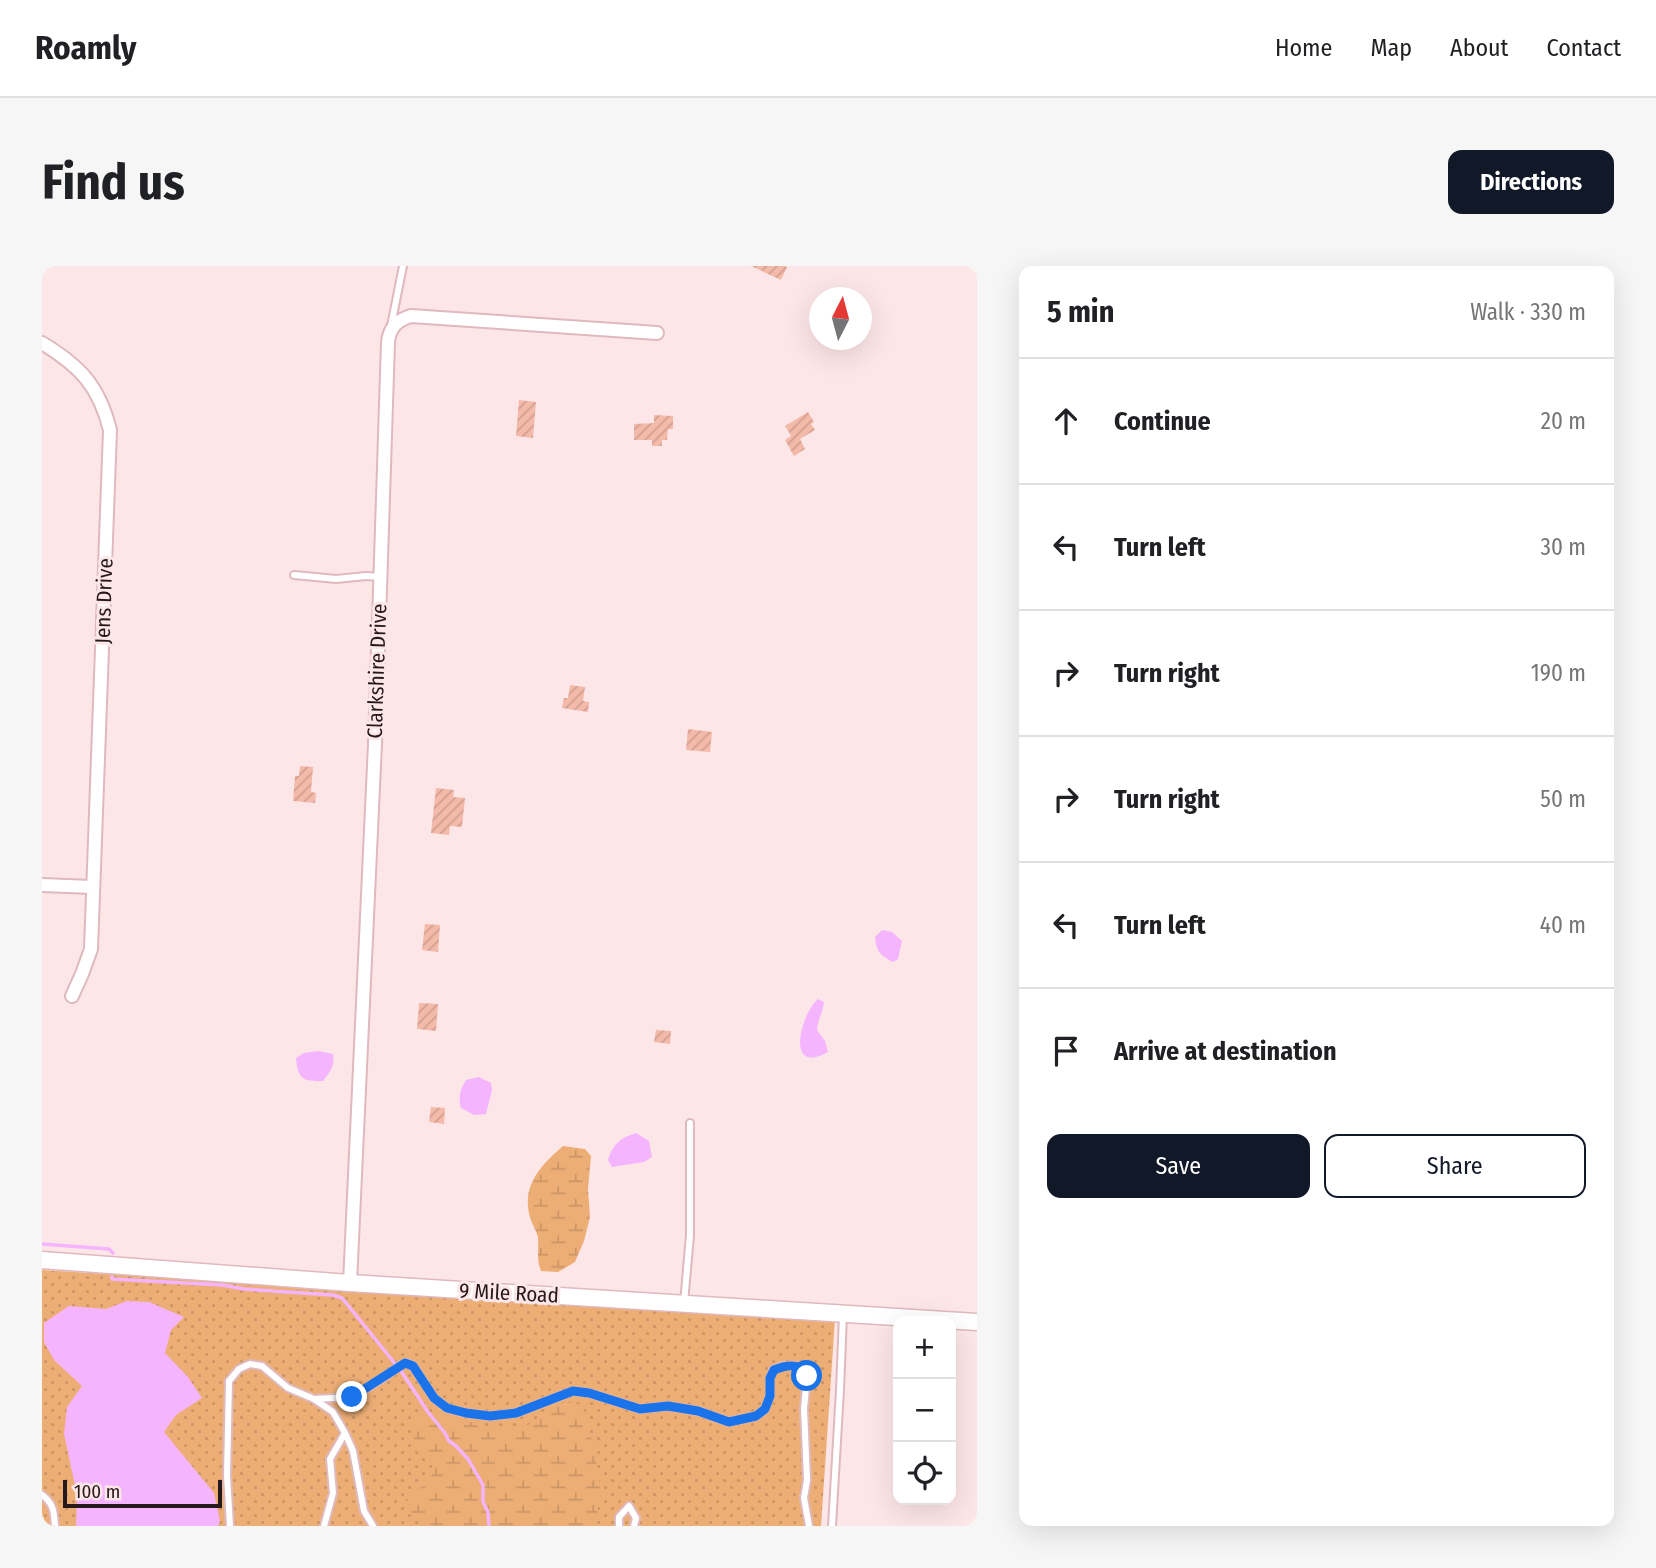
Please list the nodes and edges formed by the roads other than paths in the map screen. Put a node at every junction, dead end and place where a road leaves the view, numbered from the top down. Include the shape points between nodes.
1 (403, 266) edge
2 (390, 331) junction
3 (657, 333) dead end
4 (42, 343) edge
5 (294, 576) dead end
6 (381, 577) junction
7 (42, 885) edge
8 (92, 887) junction
9 (72, 996) dead end
10 (690, 1123) dead end
11 (42, 1260) edge
12 (350, 1283) junction
13 (684, 1303) junction
14 (843, 1315) junction
15 (977, 1322) edge
16 (314, 1399) junction
17 (345, 1433) junction
18 (42, 1495) edge
19 (55, 1526) edge
20 (230, 1526) edge
21 (324, 1526) edge
22 (373, 1526) edge
23 (619, 1526) edge
24 (634, 1526) edge
25 (809, 1526) edge
26 (832, 1526) edge

1 - 2 lane
2 - 3 street via 404,318 419,316
2 - 6 street, Clarkshire Drive
4 - 8 street, Jens Drive via 78,369 105,409 110,430
5 - 6 lane
6 - 12 street, Clarkshire Drive
7 - 8 street
8 - 9 street, Jens Drive via 91,949
10 - 13 lane via 691,1235
11 - 12 street, 9 Mile Road
12 - 13 street, 9 Mile Road
13 - 14 street, 9 Mile Road
14 - 15 street, 9 Mile Road
14 - 26 lane
16 - 17 lane via 333,1412
16 - 20 lane via 288,1388 262,1366 250,1364 229,1381 226,1475
16 - 25 lane via 352,1397 407,1363 434,1398 447,1408 466,1413 516,1413 573,1391 640,1409 668,1406 698,1411 729,1422 756,1416 765,1409 774,1370 796,1366 807,1376 804,1498
17 - 21 lane via 330,1459 333,1493
17 - 22 lane via 353,1451 364,1511
18 - 19 lane via 50,1501
23 - 24 lane via 619,1517 629,1506 636,1518

